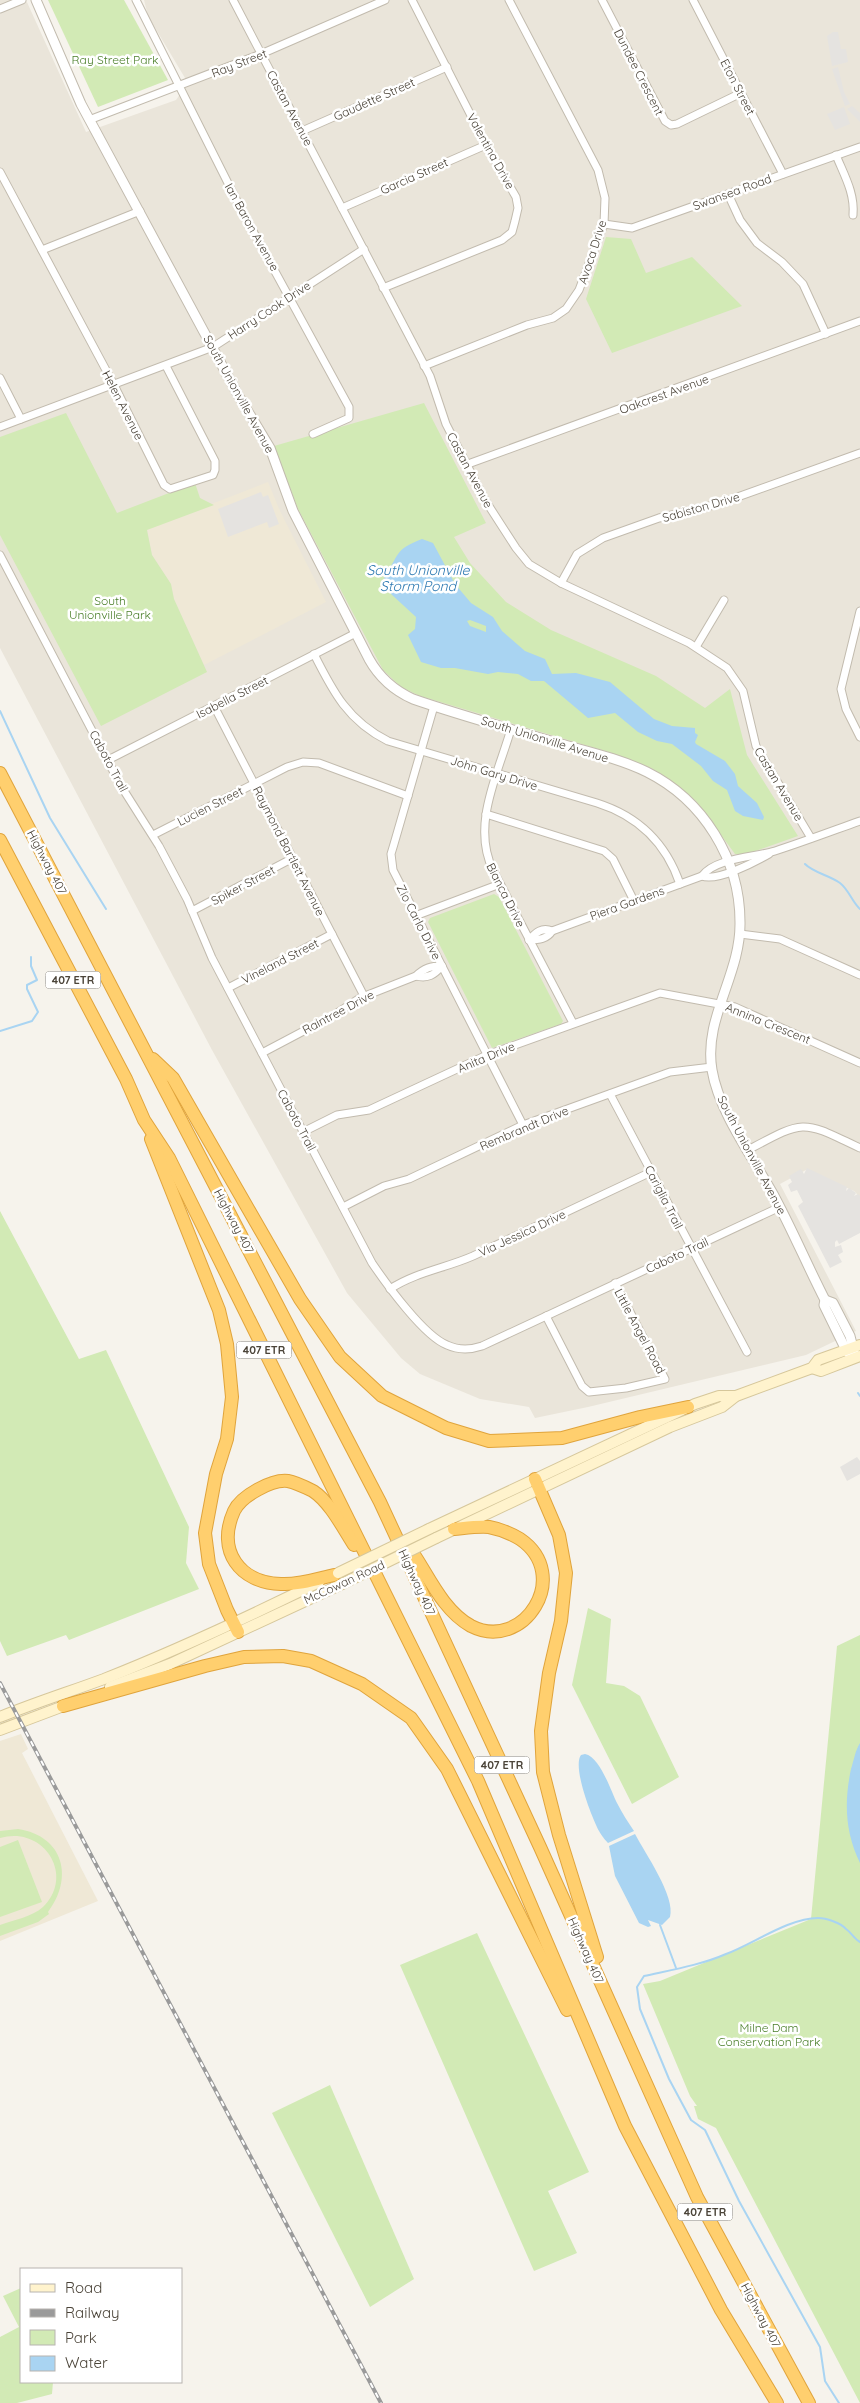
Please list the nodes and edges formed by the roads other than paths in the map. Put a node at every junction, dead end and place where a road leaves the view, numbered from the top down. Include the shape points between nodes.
1 (22, 0) edge
2 (36, 0) edge
3 (136, 0) edge
4 (233, 0) edge
5 (385, 0) edge
6 (412, 0) edge
7 (509, 0) edge
8 (602, 0) edge
9 (693, 0) edge
10 (0, 9) edge
11 (261, 54) junction
12 (447, 67) junction
13 (180, 85) junction
14 (741, 93) junction
15 (89, 120) junction
16 (302, 131) junction
17 (486, 145) junction
18 (860, 147) edge
19 (836, 155) junction
20 (0, 172) edge
21 (783, 174) junction
22 (728, 194) junction
23 (342, 208) junction
24 (140, 211) junction
25 (853, 215) dead end
26 (604, 224) junction
27 (364, 249) junction
28 (42, 250) junction
29 (383, 288) junction
30 (290, 296) junction
31 (860, 321) edge
32 (826, 334) junction
33 (213, 347) junction
34 (166, 366) junction
35 (424, 366) junction
36 (0, 378) edge
37 (114, 385) junction
38 (21, 419) junction
39 (0, 427) edge
40 (313, 434) dead end
41 (860, 452) edge
42 (468, 464) junction
43 (0, 555) edge
44 (561, 583) junction
45 (724, 600) dead end
46 (860, 611) edge
47 (356, 633) junction
48 (696, 647) junction
49 (314, 654) junction
50 (214, 706) junction
51 (434, 706) junction
52 (511, 729) junction
53 (860, 737) edge
54 (421, 751) junction
55 (108, 760) junction
56 (0, 773) edge
57 (498, 774) junction
58 (254, 783) junction
59 (408, 796) junction
60 (486, 814) junction
61 (860, 821) edge
62 (153, 835) junction
63 (811, 838) junction
64 (0, 840) edge
65 (773, 851) junction
66 (293, 858) junction
67 (729, 861) junction
68 (732, 870) junction
69 (702, 876) junction
70 (500, 884) junction
71 (680, 884) junction
72 (634, 901) junction
73 (192, 911) junction
74 (415, 916) junction
75 (332, 934) junction
76 (740, 934) junction
77 (529, 940) junction
78 (442, 966) junction
79 (860, 974) edge
80 (228, 988) junction
81 (673, 994) joint
82 (364, 996) junction
83 (721, 1004) junction
84 (573, 1024) junction
85 (146, 1052) junction
86 (262, 1052) junction
87 (487, 1055) junction
88 (860, 1063) edge
89 (712, 1067) junction
90 (610, 1094) junction
91 (144, 1120) junction
92 (523, 1125) junction
93 (303, 1132) junction
94 (860, 1148) edge
95 (748, 1150) junction
96 (651, 1172) junction
97 (343, 1207) junction
98 (780, 1207) junction
99 (692, 1248) junction
100 (615, 1283) junction
101 (390, 1289) junction
102 (546, 1316) junction
103 (855, 1351) edge
104 (747, 1352) dead end
105 (736, 1396) junction
106 (688, 1408) junction
107 (537, 1484) junction
108 (387, 1517) junction
109 (454, 1529) junction
110 (338, 1577) junction
111 (380, 1582) junction
112 (235, 1628) junction
113 (63, 1706) junction
114 (0, 1717) edge
115 (0, 1730) edge
116 (615, 2014) junction
117 (625, 2126) junction
118 (777, 2403) edge
119 (809, 2403) edge

1 - 10 street
2 - 15 street, South Unionville Avenue
3 - 13 street, Ian Baron Avenue
4 - 11 street, Castan Avenue
5 - 11 street, Ray Street
6 - 12 street, Valentina Drive
7 - 26 street, Avoca Drive via 598,170 605,198
8 - 14 street, Dundee Crescent via 665,121 677,124
9 - 14 street, Eton Street
11 - 13 street, Ray Street
11 - 16 street, Castan Avenue
12 - 16 street, Gaudette Street
12 - 17 street, Valentina Drive
13 - 15 street, Ray Street
13 - 30 street, Ian Baron Avenue via 242,212
14 - 21 street, Eton Street
15 - 24 street, South Unionville Avenue
16 - 23 street, Castan Avenue
17 - 23 street, Garcia Street
17 - 29 street, Valentina Drive via 516,197 518,208 512,232 502,240
18 - 19 street, Swansea Road
19 - 21 street, Swansea Road
19 - 25 street via 852,193
20 - 28 street, Helen Avenue
21 - 22 street, Swansea Road
22 - 26 street, Swansea Road via 632,228
22 - 32 street via 740,220 757,243 803,284
23 - 27 street, Castan Avenue
24 - 28 street
24 - 33 street, South Unionville Avenue
26 - 35 street, Avoca Drive via 579,290 566,309 553,318 526,325
27 - 29 street, Castan Avenue
27 - 30 street, Harry Cook Drive
28 - 37 street, Helen Avenue
29 - 35 street, Castan Avenue
30 - 33 street, Harry Cook Drive
30 - 40 street, Ian Baron Avenue via 351,412 344,422
31 - 32 street, Oakcrest Avenue
32 - 42 street, Oakcrest Avenue
33 - 34 street, Harry Cook Drive
33 - 47 street, South Unionville Avenue via 270,448 293,511
34 - 37 street, Harry Cook Drive
34 - 37 street, Helen Avenue via 214,461 213,475 174,489 164,485
35 - 42 street, Castan Avenue via 446,424
36 - 38 street
37 - 38 street, Harry Cook Drive
38 - 39 street, Harry Cook Drive
41 - 44 street, Sabiston Drive via 718,504 659,518 603,538 577,554
42 - 44 street, Castan Avenue via 485,500 516,548 529,564
43 - 55 street, Caboto Trail
44 - 48 street, Castan Avenue
45 - 48 street
46 - 53 street via 841,689 846,709
47 - 49 street, Isabella Street
47 - 51 street, South Unionville Avenue via 375,669 390,685 406,696
48 - 63 street, Castan Avenue via 727,668 738,681 746,700 756,746
49 - 50 street, Isabella Street
49 - 54 street, John Gary Drive via 349,713 384,739
50 - 55 street, Isabella Street
50 - 58 street, Raymond Bartlett Avenue
51 - 52 street, South Unionville Avenue
51 - 54 street, Zio Carlo Drive
52 - 57 street, Bianca Drive
52 - 67 street, South Unionville Avenue via 626,763 655,776 700,814
54 - 57 street, John Gary Drive
54 - 59 street, Zio Carlo Drive
55 - 62 street, Caboto Trail
56 - 85 highway, Highway 407 / 407 ETR
57 - 60 street, Bianca Drive
57 - 71 street, John Gary Drive via 603,805 637,822 669,857
58 - 59 street, Lucien Street via 296,763 311,762
58 - 62 street, Lucien Street
58 - 66 street, Raymond Bartlett Avenue
59 - 74 street, Zio Carlo Drive via 392,862 396,878
60 - 70 street, Bianca Drive via 484,845
60 - 72 street via 604,851 613,860
61 - 63 street, Piera Gardens
62 - 73 street, Caboto Trail
63 - 65 street, Piera Gardens
64 - 91 highway, 407 ETR via 126,1079
65 - 67 street, Piera Gardens
65 - 68 street, Piera Gardens
66 - 73 street, Spiker Street
66 - 75 street, Raymond Bartlett Avenue
67 - 68 street, South Unionville Avenue
67 - 69 street, Piera Gardens via 715,865
68 - 69 street, Piera Gardens via 708,878
68 - 76 street, South Unionville Avenue via 739,904
69 - 71 street, Piera Gardens
70 - 74 street
70 - 77 street, Bianca Drive
71 - 72 street, Piera Gardens
72 - 77 street, Piera Gardens via 552,930 549,936
73 - 80 street, Caboto Trail
74 - 78 street, Zio Carlo Drive
75 - 80 street, Vineland Street
75 - 82 street, Raymond Bartlett Avenue
76 - 79 street via 780,939
76 - 83 street, South Unionville Avenue via 733,972
77 - 84 street, Bianca Drive
78 - 82 street, Raintree Drive via 435,974 424,978 416,976
78 - 87 street, Zio Carlo Drive
80 - 86 street, Caboto Trail
81 - 83 street, Annina Crescent
81 - 84 street, Anita Drive via 653,994
82 - 86 street, Raintree Drive
83 - 88 street, Annina Crescent via 742,1010
83 - 89 street, South Unionville Avenue via 713,1033
84 - 87 street, Anita Drive
85 - 106 highway via 173,1078 300,1300 340,1357 382,1396 446,1428 490,1441 562,1438
85 - 108 highway, Highway 407 / 407 ETR
86 - 93 street, Caboto Trail
87 - 92 street, Zio Carlo Drive
87 - 93 street, Anita Drive via 369,1110 337,1115
89 - 90 street, Rembrandt Drive via 670,1072
89 - 95 street, South Unionville Avenue via 721,1100
90 - 92 street, Rembrandt Drive
90 - 96 street, Cariglia Trail
91 - 111 highway, 407 ETR via 169,1158
91 - 112 highway via 219,1310 227,1344 232,1397 227,1439 216,1474 205,1533 209,1564
92 - 97 street, Rembrandt Drive
93 - 97 street, Caboto Trail
94 - 95 street via 818,1128 799,1126
95 - 98 street, South Unionville Avenue
96 - 99 street, Cariglia Trail
96 - 101 street, Via Jessica Drive via 473,1256 450,1266 416,1274
97 - 101 street, Caboto Trail via 372,1264
98 - 99 street, Caboto Trail
98 - 103 street, South Unionville Avenue via 825,1300 832,1302
99 - 100 street, Caboto Trail
99 - 104 street, Cariglia Trail
100 - 102 street, Caboto Trail
100 - 102 street, Little Angel Road via 665,1379 589,1392 582,1386
101 - 102 street, Caboto Trail via 436,1339 459,1348 482,1346
103 - 105 main road, McCowan Road via 821,1371 812,1368
105 - 106 main road, McCowan Road via 719,1396
105 - 107 main road, McCowan Road via 722,1407
106 - 107 main road, McCowan Road
107 - 109 main road, McCowan Road
107 - 110 main road, McCowan Road, bridge via 429,1529
107 - 116 highway via 559,1535 566,1572 561,1621 549,1673 541,1731 543,1772 559,1836
108 - 109 highway via 450,1609 470,1625 487,1632 507,1630 523,1622 542,1591 543,1566 532,1548 509,1532 488,1527
108 - 116 highway, Highway 407 / 407 ETR
109 - 110 main road, McCowan Road, bridge
110 - 111 highway via 283,1584 245,1574 232,1558 229,1532 235,1510 257,1488 288,1481 313,1491
110 - 112 main road, McCowan Road
111 - 117 highway, 407 ETR via 478,1781
112 - 113 main road, McCowan Road via 170,1664
112 - 114 main road, McCowan Road
113 - 115 main road, McCowan Road
113 - 117 highway via 221,1661 283,1656 312,1661 362,1684 411,1718 446,1769
116 - 119 highway, Highway 407 / 407 ETR via 697,2197
117 - 118 highway, 407 ETR via 721,2310

